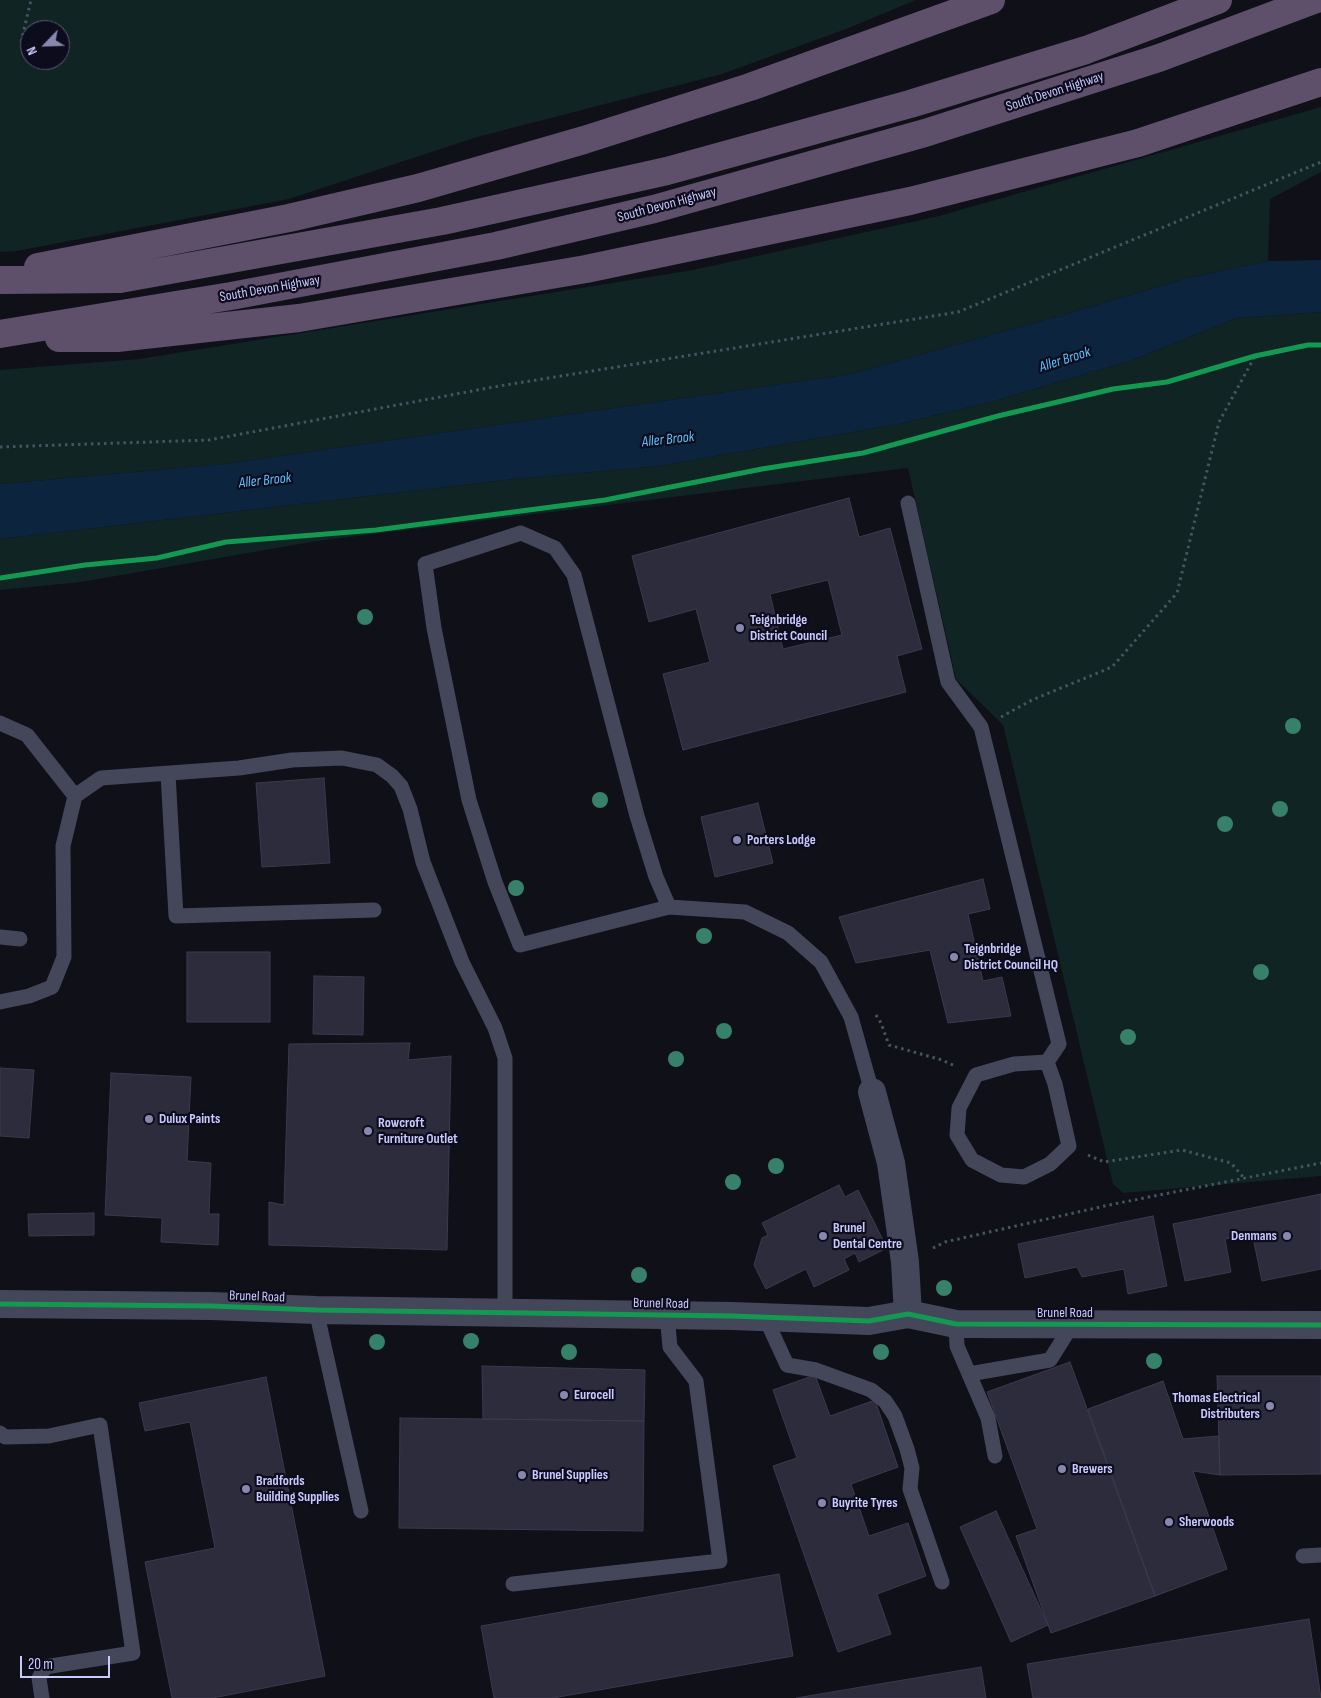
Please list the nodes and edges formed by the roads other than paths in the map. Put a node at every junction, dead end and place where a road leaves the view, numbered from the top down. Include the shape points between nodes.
1 (991, 0) edge
2 (1218, 0) edge
3 (1314, 0) edge
4 (1321, 82) edge
5 (0, 274) edge
6 (0, 280) edge
7 (0, 336) edge
8 (908, 503) dead end
9 (0, 723) edge
10 (168, 774) junction
11 (75, 796) junction
12 (668, 907) junction
13 (374, 910) dead end
14 (0, 937) edge
15 (20, 939) dead end
16 (0, 1002) edge
17 (1047, 1062) junction
18 (872, 1092) joint
19 (0, 1304) edge
20 (316, 1310) junction
21 (506, 1312) junction
22 (908, 1314) junction
23 (667, 1316) junction
24 (765, 1318) junction
25 (956, 1324) junction
26 (1072, 1325) junction
27 (1321, 1325) edge
28 (969, 1374) junction
29 (0, 1433) edge
30 (995, 1456) dead end
31 (361, 1511) dead end
32 (1321, 1555) edge
33 (1304, 1556) dead end
34 (942, 1582) dead end
35 (513, 1584) dead end
36 (42, 1698) edge

1 - 5 highway via 741,90 418,188 289,218
2 - 6 highway via 1067,55 910,104 668,171 442,221 120,279
3 - 7 highway, South Devon Highway via 1159,58 926,134 654,209 496,246
4 - 7 highway via 1138,143 919,199 586,269 280,320 116,338
8 - 17 lane via 948,682 981,727 1059,1044
9 - 11 lane via 27,735
10 - 11 lane via 101,778
10 - 13 lane via 176,916
10 - 21 lane via 292,760 342,758 377,765 401,786 423,862 462,962 495,1028 505,1058
11 - 16 lane via 63,846 64,958 52,987
12 - 12 lane via 520,945 495,882 469,800 434,628 425,564 521,533 555,548 574,575 637,816
12 - 18 lane via 745,912 788,933 822,962 851,1017
14 - 15 lane
17 - 17 lane via 1069,1146 1050,1164 1024,1177 1001,1175 972,1160 957,1135 958,1108 976,1075 1014,1064
18 - 22 street via 891,1162 905,1262
19 - 20 street, Brunel Road
20 - 21 street, Brunel Road
20 - 31 lane
21 - 23 street, Brunel Road
22 - 24 street, Brunel Road via 869,1321
22 - 25 street, Brunel Road
23 - 24 street, Brunel Road
23 - 35 lane via 670,1347 696,1381 720,1561
24 - 34 lane via 787,1365 816,1370 871,1390 896,1416 912,1468 910,1489
25 - 26 street, Brunel Road
25 - 28 lane via 957,1346
26 - 27 street, Brunel Road
26 - 28 lane via 1050,1360
28 - 30 lane via 988,1418
29 - 36 lane via 5,1437 49,1436 100,1425 133,1653 46,1667 40,1678
32 - 33 lane

